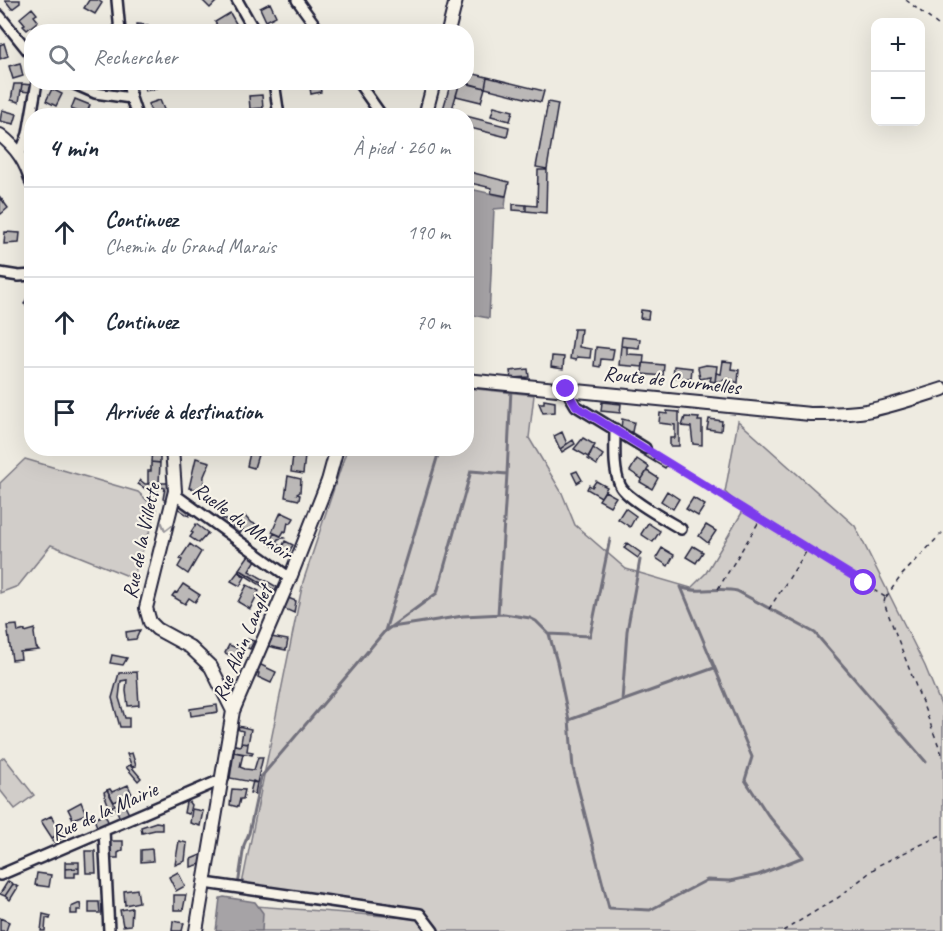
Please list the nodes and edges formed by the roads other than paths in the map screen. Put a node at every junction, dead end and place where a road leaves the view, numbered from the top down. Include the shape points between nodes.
1 (117, 0) edge
2 (237, 0) edge
3 (297, 0) edge
4 (456, 0) edge
5 (0, 16) edge
6 (119, 24) edge
7 (250, 24) edge
8 (314, 24) edge
9 (450, 24) edge
10 (24, 46) edge
11 (36, 90) edge
12 (88, 90) edge
13 (129, 90) edge
14 (275, 90) edge
15 (364, 90) edge
16 (432, 90) edge
17 (130, 98) junction
18 (32, 108) edge
19 (134, 108) edge
20 (278, 108) edge
21 (376, 108) edge
22 (428, 108) edge
23 (0, 135) edge
24 (24, 144) edge
25 (20, 154) junction
26 (24, 162) edge
27 (0, 273) edge
28 (24, 276) edge
29 (474, 381) edge
30 (566, 389) junction
31 (943, 389) edge
32 (615, 429) junction
33 (645, 448) road end
34 (172, 456) edge
35 (336, 456) edge
36 (174, 494) junction
37 (681, 530) dead end
38 (290, 578) junction
39 (233, 711) junction
40 (223, 779) junction
41 (104, 830) junction
42 (0, 875) edge
43 (205, 883) junction
44 (109, 931) edge
45 (196, 931) edge
46 (433, 931) edge

1 - 6 street
2 - 7 street
3 - 8 street
4 - 9 street
5 - 10 street
11 - 18 street
12 - 17 street
13 - 17 street
14 - 20 street
15 - 21 street
16 - 22 street
17 - 19 street
23 - 25 street
24 - 25 street
25 - 26 street
27 - 28 street
29 - 30 street, Route de Courmelles
30 - 31 street, Route de Courmelles via 810,414 844,414 896,404
30 - 32 street via 576,406
32 - 33 street
32 - 37 street via 620,486
34 - 36 street, Rue de la Villette
35 - 38 street, Rue Alain Langlet
36 - 38 street, Ruelle du Manoir
36 -> 39 street, Rue de la Villette via 146,608 157,629 190,647 211,667
38 - 39 street, Rue Alain Langlet
39 - 40 street, Rue Alain Langlet
40 - 41 street, Rue de la Mairie
40 - 43 street, Rue Alain Langlet
41 - 42 street, Rue de la Mairie
41 - 44 street
43 - 45 street, Rue Alain Langlet
43 - 46 street via 420,914

